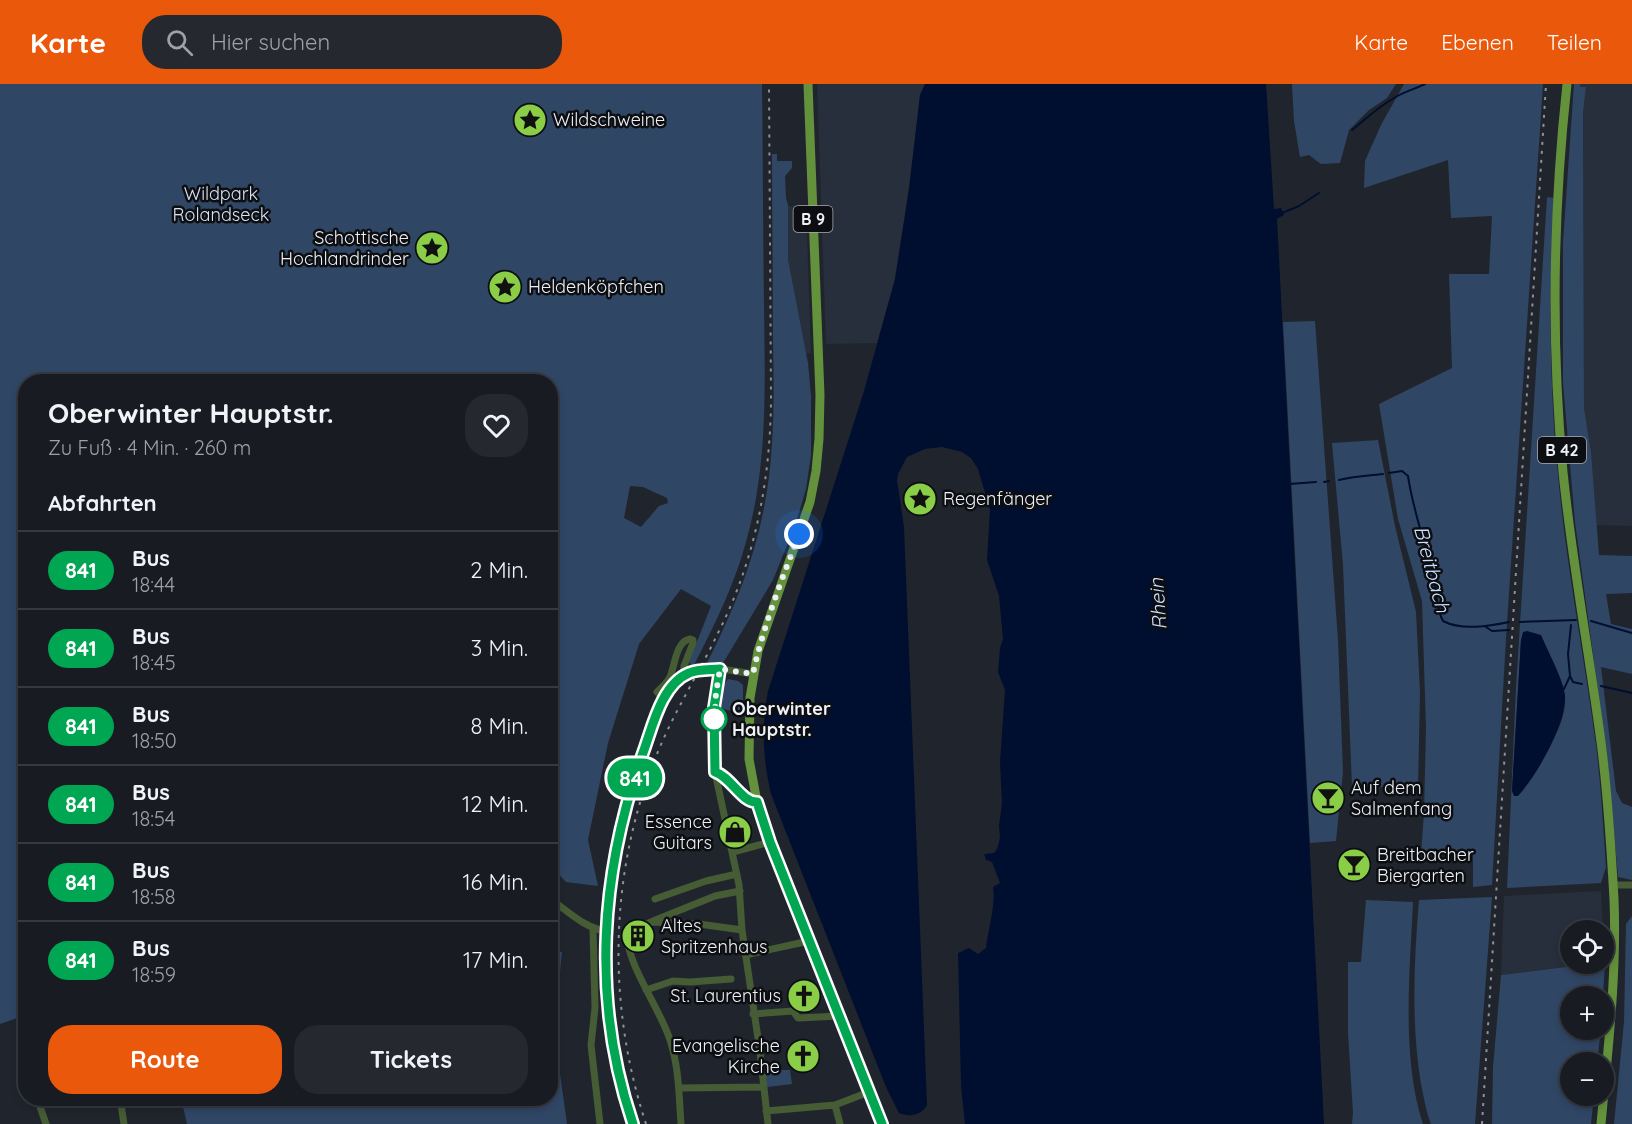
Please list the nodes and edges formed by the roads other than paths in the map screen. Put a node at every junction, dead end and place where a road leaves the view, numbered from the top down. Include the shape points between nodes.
1 (808, 84) edge
2 (1566, 84) edge
3 (720, 669) junction
4 (753, 674) junction
5 (684, 675) junction
6 (657, 692) dead end
7 (715, 772) junction
8 (757, 802) junction
9 (770, 842) junction
10 (733, 852) junction
11 (737, 874) junction
12 (1613, 885) junction
13 (1632, 885) edge
14 (740, 891) junction
15 (655, 899) dead end
16 (558, 905) edge
17 (651, 922) junction
18 (593, 929) junction
19 (742, 930) junction
20 (606, 931) junction
21 (809, 941) junction
22 (745, 955) junction
23 (731, 980) dead end
24 (646, 990) junction
25 (753, 1010) junction
26 (839, 1016) junction
27 (763, 1087) junction
28 (679, 1088) junction
29 (869, 1092) junction
30 (40, 1106) edge
31 (121, 1106) edge
32 (835, 1106) junction
33 (766, 1111) junction
34 (46, 1124) edge
35 (124, 1124) edge
36 (600, 1124) edge
37 (633, 1124) edge
38 (681, 1124) edge
39 (768, 1124) edge
40 (840, 1124) edge
41 (882, 1124) edge
42 (1601, 1124) edge

1 - 4 main road, B 9 via 819,439 813,491
2 - 12 main road, B 42 via 1556,270 1559,422 1572,547 1601,743
3 - 4 street
3 - 5 street
3 - 7 street via 714,708
4 - 8 main road, B 9 via 749,759
5 - 6 street via 693,643 690,639 680,645 668,680
5 - 20 street via 665,699 625,808 612,867
7 - 8 street via 750,801
7 - 10 street
8 - 9 main road, B 9
9 - 10 street
9 - 21 main road, B 9
10 - 11 street
11 - 14 street
11 - 15 street via 706,880
12 - 13 street
12 - 42 main road, B 42 via 1614,977
14 - 17 street via 715,896
14 - 19 street
16 - 18 street
17 - 19 street
17 - 24 street via 627,932 628,946
18 - 20 street
18 - 36 street via 595,1008 591,1044
19 - 22 street
20 - 37 street via 611,1033
21 - 22 street
21 - 26 main road, B 9
22 - 25 street
23 - 24 street via 673,981
24 - 28 street via 670,1040
25 - 26 street via 793,1011 798,1018
25 - 27 street
26 - 29 main road, B 9
27 - 28 street
27 - 33 street
28 - 38 street
29 - 32 street
29 - 41 main road, B 9
30 - 34 street
31 - 35 street
32 - 33 street
32 - 40 street
33 - 39 street

